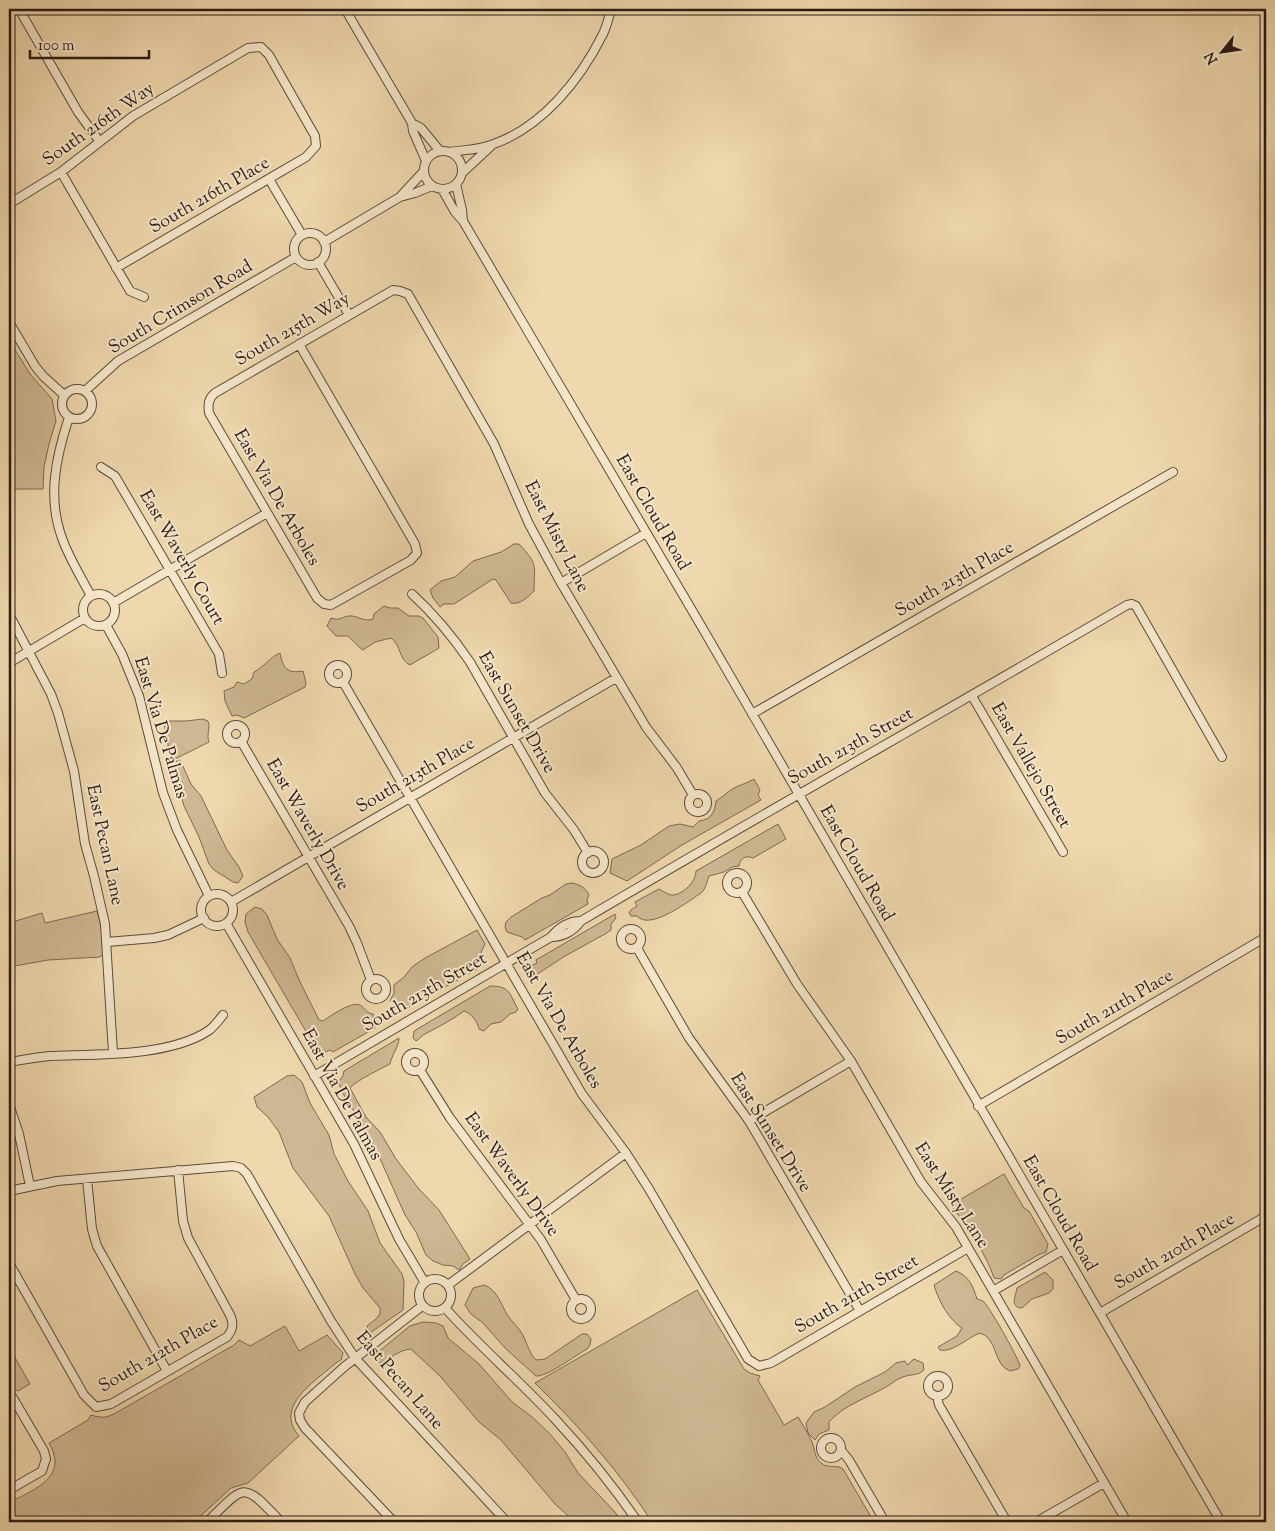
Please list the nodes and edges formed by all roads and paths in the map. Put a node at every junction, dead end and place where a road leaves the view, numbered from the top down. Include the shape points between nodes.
1 (18, 9) edge
2 (345, 9) edge
3 (611, 9) edge
4 (412, 123) junction
5 (100, 142) junction
6 (316, 146) joint
7 (491, 146) junction
8 (440, 151) junction
9 (449, 152) junction
10 (426, 161) junction
11 (424, 171) junction
12 (61, 172) junction
13 (462, 173) junction
14 (269, 179) junction
15 (456, 184) junction
16 (432, 186) junction
17 (442, 189) junction
18 (400, 197) junction
19 (9, 204) edge
20 (463, 221) junction
21 (302, 235) junction
22 (324, 242) junction
23 (296, 257) junction
24 (318, 262) junction
25 (116, 268) junction
26 (400, 291) joint
27 (144, 297) dead end
28 (349, 315) junction
29 (9, 322) edge
30 (299, 344) junction
31 (85, 391) junction
32 (64, 396) junction
33 (208, 404) joint
34 (69, 417) junction
35 (101, 467) dead end
36 (1173, 472) dead end
37 (267, 512) junction
38 (646, 532) junction
39 (170, 570) junction
40 (561, 583) junction
41 (412, 594) dead end
42 (91, 596) junction
43 (113, 603) junction
44 (9, 614) edge
45 (85, 618) junction
46 (106, 625) junction
47 (29, 651) junction
48 (9, 663) edge
49 (222, 673) dead end
50 (616, 678) junction
51 (343, 682) dead end
52 (972, 696) junction
53 (752, 714) junction
54 (513, 737) junction
55 (241, 741) dead end
56 (1222, 757) dead end
57 (798, 794) junction
58 (693, 795) dead end
59 (410, 796) junction
60 (1063, 852) dead end
61 (588, 853) dead end
62 (308, 857) junction
63 (742, 892) dead end
64 (209, 896) junction
65 (232, 902) junction
66 (204, 918) junction
67 (226, 923) junction
68 (1266, 937) edge
69 (107, 942) junction
70 (636, 948) dead end
71 (506, 964) junction
72 (371, 980) dead end
73 (223, 1014) dead end
74 (113, 1053) junction
75 (851, 1061) junction
76 (9, 1062) edge
77 (420, 1070) dead end
78 (314, 1076) junction
79 (9, 1104) edge
80 (978, 1106) junction
81 (749, 1121) junction
82 (626, 1153) junction
83 (178, 1170) junction
84 (87, 1179) junction
85 (30, 1186) junction
86 (9, 1191) edge
87 (1266, 1216) edge
88 (530, 1225) junction
89 (968, 1248) junction
90 (1063, 1250) junction
91 (9, 1263) edge
92 (425, 1283) junction
93 (448, 1286) junction
94 (993, 1291) junction
95 (576, 1300) dead end
96 (422, 1306) junction
97 (445, 1308) junction
98 (860, 1311) junction
99 (1100, 1313) junction
100 (355, 1358) junction
101 (759, 1366) joint
102 (167, 1371) junction
103 (9, 1395) edge
104 (936, 1396) dead end
105 (841, 1450) dead end
106 (1104, 1483) junction
107 (9, 1490) edge
108 (207, 1522) edge
109 (280, 1522) edge
110 (394, 1522) edge
111 (507, 1522) edge
112 (638, 1522) edge
113 (885, 1522) edge
114 (1007, 1522) edge
115 (1036, 1522) edge
116 (1127, 1522) edge
117 (1221, 1522) edge

1 - 5 street via 78,112
2 - 4 street
3 - 7 street via 604,33 580,74 560,97 520,131
4 - 8 street
4 - 10 street
5 - 6 street, South 216th Way via 133,116 248,48 261,48 269,55 315,136
5 - 12 street, South 216th Way
6 - 14 street, South 216th Place via 306,157
7 - 9 street
7 - 13 street
8 - 9 street
8 - 10 street
9 - 13 street via 461,162
10 - 11 street
11 - 16 street
11 - 18 street
12 - 19 street, South 216th Way
12 - 25 street
13 - 15 street
14 - 21 street
14 - 25 street, South 216th Place
15 - 17 street
15 - 20 street, East Cloud Road
16 - 17 street
16 - 18 street
17 - 20 street, East Cloud Road
18 - 22 street
20 - 38 street, East Cloud Road
21 - 22 street via 316,234
21 - 23 street via 295,242
22 - 24 street via 324,255
23 - 24 street via 304,263
23 - 31 street, South Crimson Road via 118,361
24 - 28 street
25 - 27 street via 130,291
26 - 28 street, South 215th Way via 393,290
26 - 40 street, East Misty Lane via 408,294 474,407 538,543
28 - 30 street, South 215th Way
29 - 32 street via 35,366
30 - 33 street, South 215th Way via 215,393
30 - 37 street, East Via De Arboles via 418,553 331,605 324,604 317,598
31 - 32 street, South Crimson Road via 76,388
31 - 34 street via 91,398 90,412 78,419
32 - 34 street via 62,405
33 - 37 street, East Via De Arboles via 209,413
34 - 42 street via 55,470 54,505 62,539
35 - 39 street, East Waverly Court via 115,476
36 - 53 street, South 213th Place
37 - 39 street
38 - 40 street
38 - 53 street, East Cloud Road
39 - 43 street
39 - 49 street, East Waverly Court via 219,654
40 - 50 street, East Misty Lane
41 - 54 street, East Sunset Drive via 457,642
42 - 43 street via 106,596
42 - 45 street via 83,608
43 - 46 street via 113,618
44 - 47 street, East Pecan Lane
45 - 46 street via 96,626
45 - 47 street
46 - 64 street, East Via De Palmas via 136,689 173,820
47 - 48 street
47 - 69 street, East Pecan Lane via 58,713 67,743
50 - 54 street, South 213th Place
50 - 58 street, East Misty Lane
51 - 59 street, East Via De Arboles
52 - 56 street, South 213th Street via 1132,604
52 - 57 street, South 213th Street
52 - 60 street, East Vallejo Street
53 - 57 street, East Cloud Road
54 - 59 street, South 213th Place
54 - 61 street, East Sunset Drive via 545,793
55 - 62 street, East Waverly Drive
57 - 71 street, South 213th Street via 581,921 571,921 556,930 552,937
57 - 80 street, East Cloud Road
59 - 62 street, South 213th Place
59 - 71 street, East Via De Arboles
62 - 65 street, South 213th Place
62 - 72 street, East Waverly Drive via 353,934
63 - 75 street, East Misty Lane via 797,984
64 - 65 street via 224,895
64 - 66 street via 201,908
65 - 67 street via 233,914
66 - 67 street via 211,925
66 - 69 street via 168,935
67 - 78 street, East Via De Palmas
68 - 80 street, South 211th Place
69 - 74 street, East Pecan Lane
70 - 81 street, East Sunset Drive via 689,1038
71 - 78 street, South 213th Street
71 - 82 street, East Via De Arboles via 592,1109
73 - 74 street via 215,1025 193,1038 156,1049
74 - 76 street
75 - 81 street
75 - 89 street, East Misty Lane via 921,1182 949,1215
77 - 88 street, East Waverly Drive via 450,1118
78 - 92 street, East Via De Palmas via 354,1144 399,1239
79 - 85 street
80 - 90 street, East Cloud Road
81 - 98 street, East Sunset Drive
82 - 88 street
82 - 101 street, East Via De Arboles via 748,1358
83 - 84 street
83 - 100 street, East Pecan Lane via 241,1168
83 - 102 street, South 212th Place via 188,1238 233,1325 227,1337
84 - 85 street
84 - 102 street via 96,1246
85 - 86 street
87 - 99 street, South 210th Place
88 - 93 street
88 - 95 street, East Waverly Drive
89 - 94 street, East Misty Lane
89 - 98 street, South 211th Street
90 - 94 street
90 - 99 street, East Cloud Road
91 - 102 street, South 212th Place via 84,1395 96,1407 111,1404
92 - 93 street via 440,1280
92 - 96 street via 419,1296
93 - 97 street via 451,1298
94 - 106 street, East Misty Lane
96 - 97 street via 436,1312
96 - 100 street
97 - 112 street via 572,1438
98 - 101 street, South 211th Street via 771,1363
99 - 117 street, East Cloud Road
100 - 110 street via 306,1402 299,1412 300,1420
100 - 111 street, East Pecan Lane
103 - 107 street via 44,1451 46,1463 38,1473
104 - 114 street
105 - 113 street
106 - 115 street
106 - 116 street, East Misty Lane
108 - 109 street via 236,1494 246,1492 254,1495

